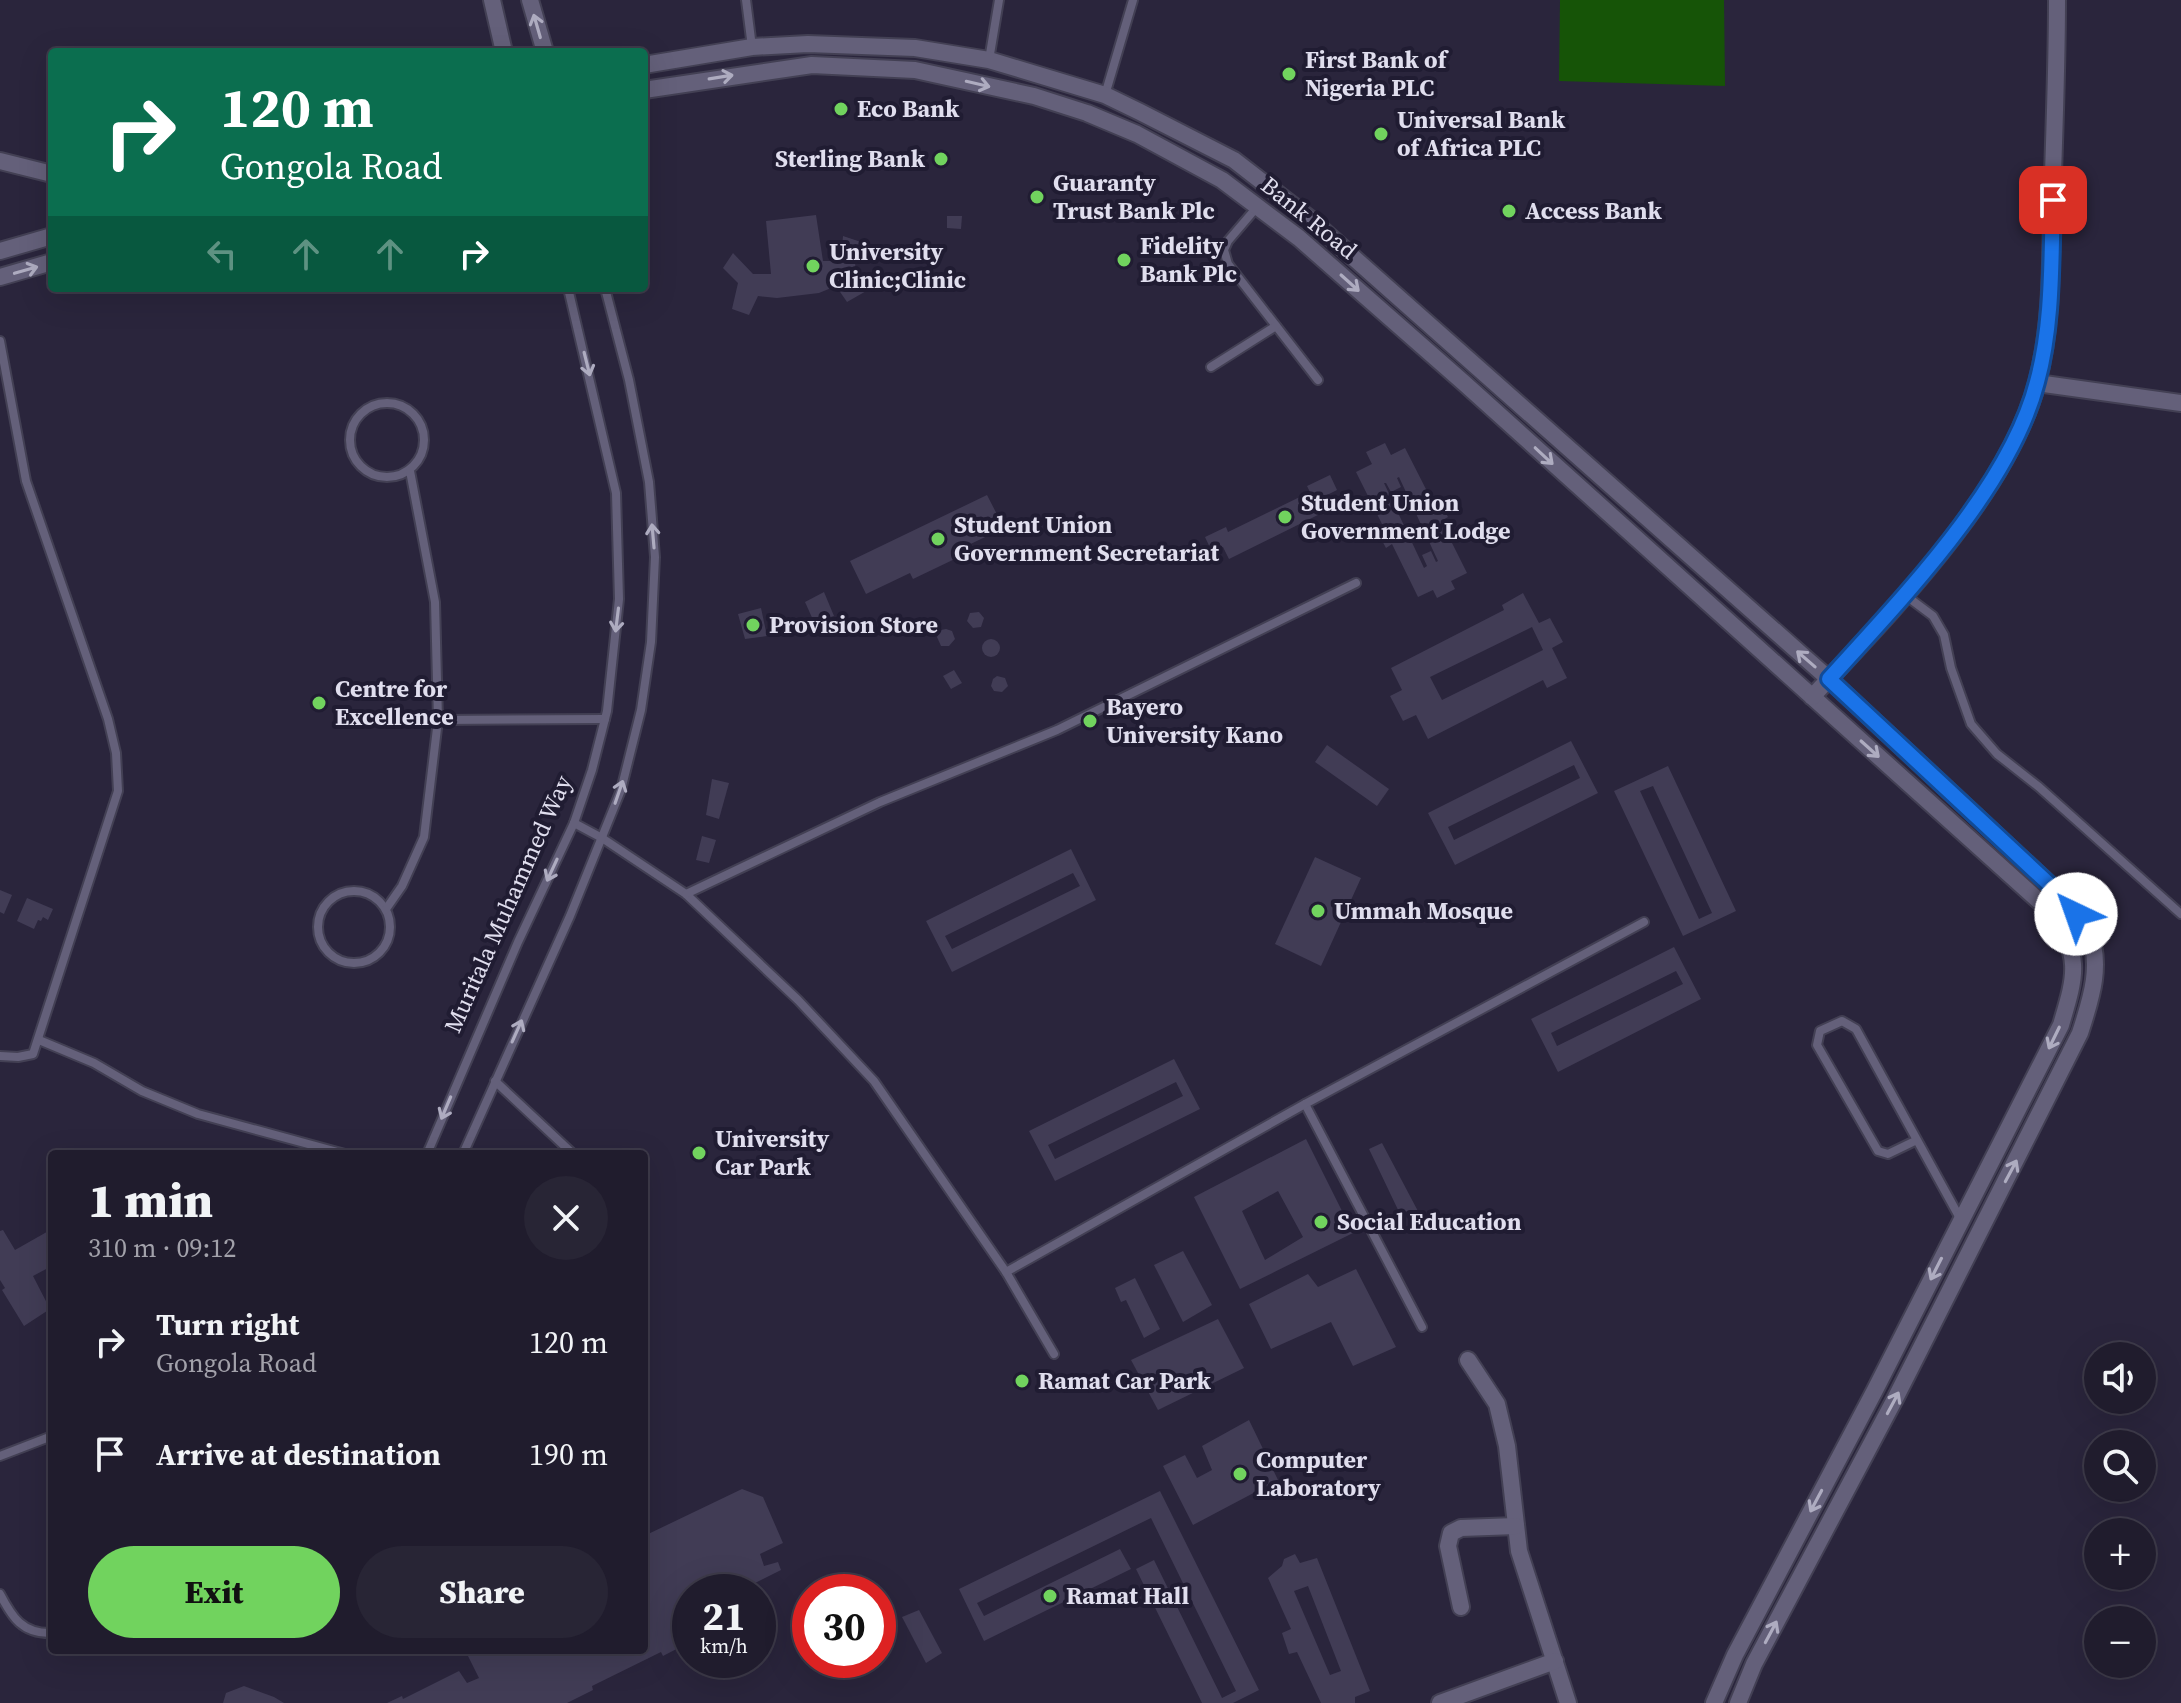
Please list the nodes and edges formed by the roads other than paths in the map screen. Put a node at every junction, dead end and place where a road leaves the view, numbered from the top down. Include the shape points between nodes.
1 (492, 0) edge
2 (530, 0) edge
3 (746, 0) edge
4 (999, 0) edge
5 (1133, 0) edge
6 (2057, 0) edge
7 (752, 47) junction
8 (503, 48) edge
9 (544, 48) edge
10 (989, 60) junction
11 (648, 64) edge
12 (648, 89) edge
13 (1105, 95) junction
14 (0, 161) edge
15 (48, 173) edge
16 (1258, 206) junction
17 (48, 237) edge
18 (0, 250) edge
19 (48, 263) edge
20 (0, 277) edge
21 (569, 292) edge
22 (606, 292) edge
23 (1276, 326) junction
24 (0, 341) edge
25 (1211, 367) dead end
26 (1318, 380) dead end
27 (2037, 383) junction
28 (2181, 403) edge
29 (410, 471) junction
30 (1356, 583) dead end
31 (1905, 595) junction
32 (1829, 679) junction
33 (1812, 697) junction
34 (605, 719) junction
35 (438, 720) junction
36 (574, 823) junction
37 (602, 838) junction
38 (686, 894) junction
39 (386, 909) junction
40 (2181, 914) edge
41 (1644, 922) dead end
42 (39, 1040) junction
43 (0, 1056) edge
44 (495, 1081) junction
45 (1305, 1104) junction
46 (1917, 1140) junction
47 (330, 1150) edge
48 (429, 1150) edge
49 (465, 1150) edge
50 (569, 1150) edge
51 (1961, 1220) junction
52 (1006, 1272) junction
53 (1422, 1327) dead end
54 (1054, 1354) dead end
55 (1468, 1360) dead end
56 (48, 1438) edge
57 (0, 1456) edge
58 (1516, 1526) junction
59 (0, 1594) edge
60 (1461, 1607) dead end
61 (48, 1632) edge
62 (1735, 1655) junction
63 (1555, 1661) junction
64 (1754, 1664) junction
65 (1440, 1703) edge
66 (1568, 1703) edge
67 (1714, 1703) edge
68 (1738, 1703) edge

1 - 8 street
9 -> 2 street
3 - 7 lane
4 - 10 lane
5 - 13 lane
6 - 27 street via 2048,311
7 - 10 street via 915,48
7 - 11 street
10 - 13 street
12 -> 16 street, Bank Road via 812,65 915,70 1034,96 1099,118 1222,180
32 -> 13 street via 1299,211 1234,160
14 - 15 street
16 - 23 lane via 1224,250 1228,264
16 -> 33 street, Bank Road via 1463,382
17 - 18 street
20 -> 19 street
21 -> 34 lane, Muritala Muhammed Way via 616,493 619,599
37 -> 22 lane via 621,790 641,710 655,557 649,482
23 - 25 lane
23 - 26 lane
24 - 42 lane via 26,481 116,753 118,791
27 - 28 street
27 - 31 street via 2020,429 1984,494
29 - 29 lane via 425,440 418,418 387,403 365,410 350,440 357,462 376,476
29 - 35 lane via 435,602
30 - 38 lane via 1057,730 880,802
31 - 32 street
31 - 40 lane via 1933,616 1944,635 1971,724 1997,754
32 - 33 street
64 -> 32 street via 2080,1033 2096,966 2087,929 2065,899
33 -> 51 street, Bank Road via 2050,911 2067,935 2075,964 2061,1025
34 - 35 lane
34 - 36 lane, Muritala Muhammed Way
35 - 39 lane via 424,837
36 - 37 lane
36 -> 48 lane, Muritala Muhammed Way
37 - 38 lane
44 -> 37 lane
38 - 52 lane via 874,1081
39 - 39 lane via 358,890 336,895 317,922 322,945 350,963 372,959 388,942
41 - 45 lane
42 - 43 lane via 33,1054
42 - 47 lane via 198,1114
44 - 49 lane
44 - 50 lane
45 - 52 lane
45 - 53 lane
46 - 46 lane via 1888,1154 1878,1151 1817,1045 1820,1031 1842,1021 1856,1029
46 - 51 lane
51 -> 62 street, Bank Road
52 - 54 lane
55 - 58 street via 1497,1404
56 - 57 lane
58 - 60 street via 1451,1533 1448,1546
58 - 63 street via 1519,1551
59 - 61 lane via 13,1618 30,1630
62 - 64 street
62 - 67 street, Bank Road
63 - 65 street
63 - 66 street
64 - 68 street

